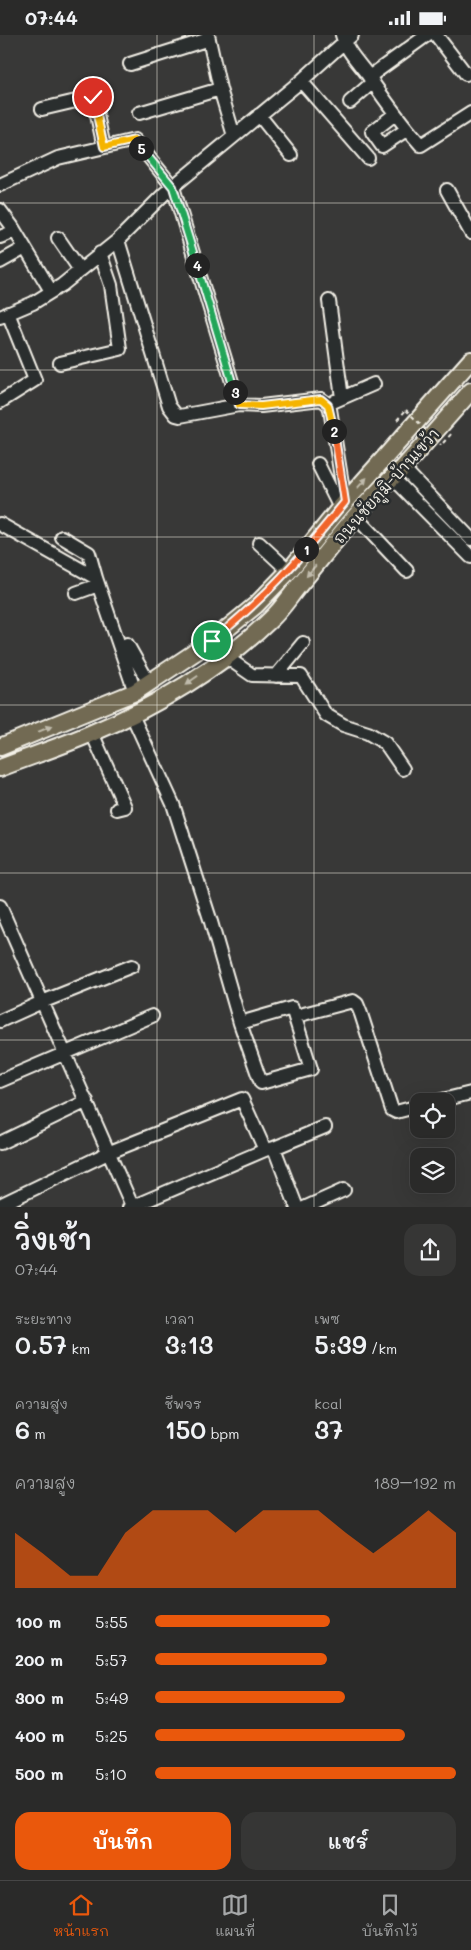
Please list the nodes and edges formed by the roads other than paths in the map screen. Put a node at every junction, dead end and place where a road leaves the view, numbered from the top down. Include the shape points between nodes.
1 (427, 35) edge
2 (436, 35) edge
3 (208, 37) edge
4 (346, 38) edge
5 (130, 64) dead end
6 (466, 75) dead end
7 (371, 80) junction
8 (301, 81) junction
9 (220, 89) junction
10 (350, 102) dead end
11 (42, 109) dead end
12 (140, 113) dead end
13 (395, 113) junction
14 (471, 113) edge
15 (260, 115) junction
16 (406, 130) junction
17 (234, 136) junction
18 (104, 147) junction
19 (291, 155) dead end
20 (368, 158) dead end
21 (0, 185) edge
22 (173, 187) junction
23 (447, 190) dead end
24 (0, 210) edge
25 (15, 231) junction
26 (471, 233) edge
27 (0, 237) edge
28 (58, 238) dead end
29 (118, 240) junction
30 (25, 247) junction
31 (100, 253) junction
32 (0, 262) edge
33 (80, 270) junction
34 (51, 291) junction
35 (329, 301) dead end
36 (2, 316) edge
37 (471, 360) edge
38 (60, 363) dead end
39 (374, 384) dead end
40 (342, 398) junction
41 (468, 401) edge
42 (0, 402) edge
43 (239, 405) junction
44 (328, 405) junction
45 (318, 464) dead end
46 (398, 473) junction
47 (342, 505) junction
48 (356, 517) junction
49 (0, 524) edge
50 (62, 537) dead end
51 (471, 539) edge
52 (259, 543) dead end
53 (471, 557) edge
54 (289, 571) junction
55 (407, 571) dead end
56 (97, 581) junction
57 (76, 593) dead end
58 (302, 643) dead end
59 (127, 644) dead end
60 (226, 657) junction
61 (276, 676) junction
62 (149, 683) junction
63 (135, 691) junction
64 (132, 715) junction
65 (92, 733) junction
66 (0, 747) edge
67 (0, 768) edge
68 (403, 769) dead end
69 (117, 809) dead end
70 (0, 906) edge
71 (132, 967) dead end
72 (42, 1002) junction
73 (152, 1016) dead end
74 (296, 1016) junction
75 (0, 1021) edge
76 (240, 1023) junction
77 (65, 1053) junction
78 (0, 1081) edge
79 (471, 1093) edge
80 (455, 1097) edge
81 (87, 1101) junction
82 (410, 1108) edge
83 (325, 1127) dead end
84 (0, 1143) edge
85 (270, 1149) junction
86 (110, 1152) junction
87 (344, 1190) dead end
88 (0, 1205) edge
89 (132, 1207) edge
90 (297, 1207) edge
91 (304, 1207) edge

1 - 7 street
2 - 6 street
3 - 5 street
3 - 9 street
4 - 7 street
4 - 8 street
7 - 10 street
7 - 13 street
8 - 15 street
8 - 20 street
9 - 12 street
9 - 17 street
11 - 18 street via 93,97
13 - 16 street
13 - 16 street via 372,132 382,146
14 - 16 street via 421,145
15 - 17 street
15 - 19 street
17 - 22 street
18 - 21 street via 58,158
18 - 22 street via 135,140
22 - 29 street
22 - 43 street
23 - 26 street
24 - 25 street
25 - 27 street
25 - 30 street
28 - 33 street
29 - 31 street
29 - 43 street via 173,412 180,416
30 - 32 street
30 - 34 street
31 - 33 street
31 - 38 street via 111,285 120,349
33 - 34 street
34 - 36 street via 34,303
35 - 40 street
36 - 42 street via 35,380
47 -> 37 main road, ถนนชัยภูมิ-บ้านเขว้า
39 - 40 street
40 - 44 street
41 - 46 main road, ถนนชัยภูมิ-บ้านเขว้า
43 - 44 street via 261,406 321,399
44 - 47 street
45 - 47 street
46 - 48 main road, ถนนชัยภูมิ-บ้านเขว้า
46 - 51 street
46 - 53 street
47 - 54 main road, ถนนชัยภูมิ-บ้านเขว้า
48 - 55 street
48 -> 60 main road, ถนนชัยภูมิ-บ้านเขว้า via 271,619
49 - 56 street
50 - 56 street via 89,553
52 - 54 street
54 - 62 main road, ถนนชัยภูมิ-บ้านเขว้า via 256,605 212,641
56 - 57 street
56 - 63 street
58 - 61 street
59 - 62 street
60 - 61 street via 252,675
60 -> 64 main road, ถนนชัยภูมิ-บ้านเขว้า via 184,686
61 - 68 street via 301,676 326,715 385,743
62 - 63 main road, ถนนชัยภูมิ-บ้านเขว้า
66 -> 63 main road, ถนนชัยภูมิ-บ้านเขว้า
64 - 65 main road, ถนนชัยภูมิ-บ้านเขว้า
64 - 76 street via 173,804
65 - 67 main road, ถนนชัยภูมิ-บ้านเขว้า
65 - 69 street via 125,807
70 - 72 street
71 - 72 street
72 - 75 street
72 - 77 street
73 - 77 street
74 - 76 street via 292,1008
74 - 76 street via 311,1069 261,1083
74 - 82 street via 353,1001 357,1004 392,1111
77 - 78 street
77 - 81 street
79 - 80 street
81 - 84 street
81 - 86 street
83 - 85 street
85 - 86 street via 242,1099
85 - 89 street
85 - 90 street
86 - 88 street
86 - 89 street
87 - 91 street

